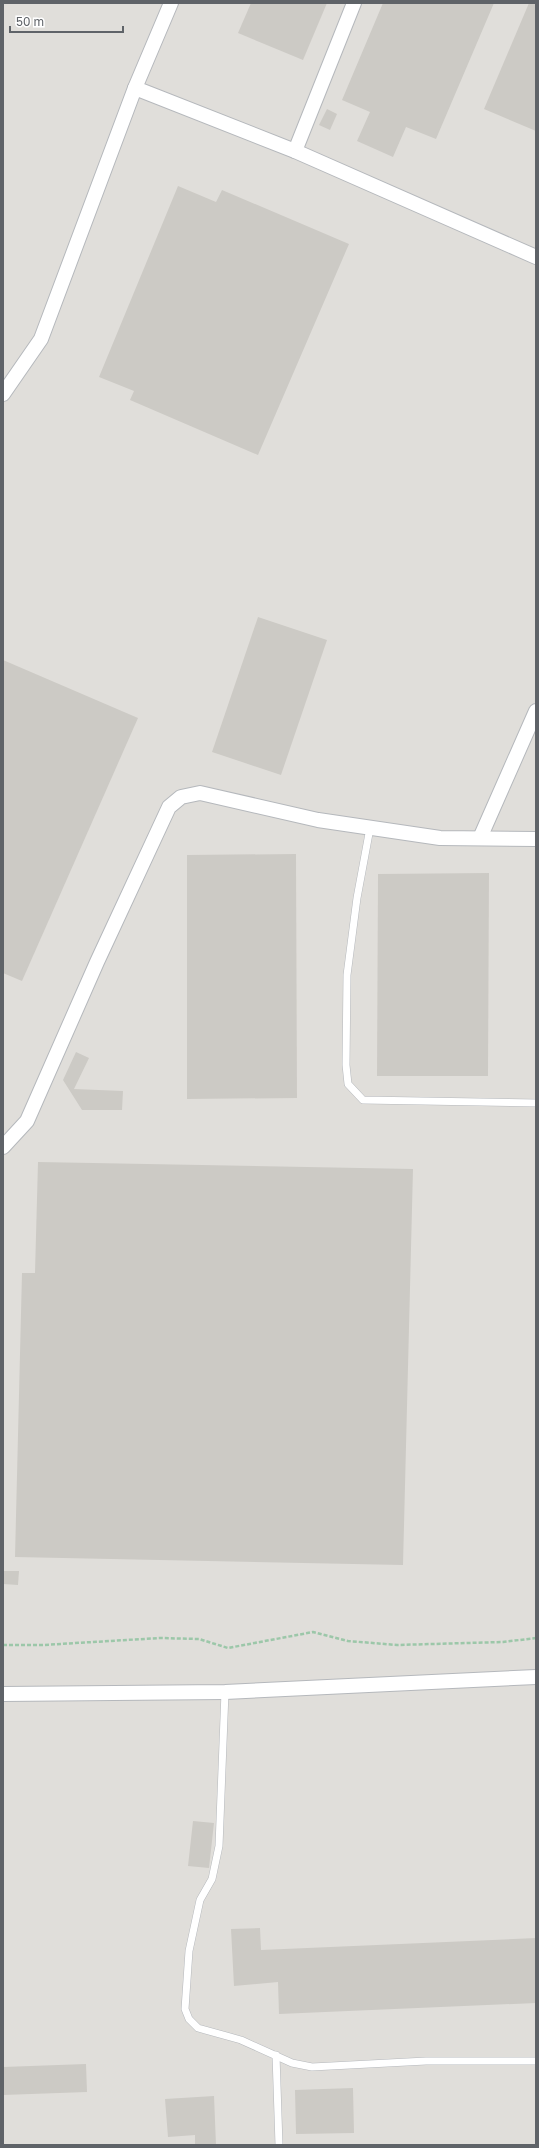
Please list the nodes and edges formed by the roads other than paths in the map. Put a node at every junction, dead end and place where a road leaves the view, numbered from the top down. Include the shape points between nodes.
1 (171, 3) edge
2 (354, 3) edge
3 (135, 88) junction
4 (295, 151) junction
5 (536, 257) edge
6 (3, 394) edge
7 (536, 710) edge
8 (370, 828) junction
9 (480, 838) junction
10 (536, 839) edge
11 (536, 1103) edge
12 (3, 1147) edge
13 (536, 1677) edge
14 (224, 1692) junction
15 (3, 1694) edge
16 (276, 2055) junction
17 (536, 2061) edge
18 (279, 2145) edge

1 - 3 street
2 - 4 street
3 - 4 street
3 - 6 street via 41,339
4 - 5 street
7 - 9 street
8 - 9 street via 440,838
8 - 11 lane via 357,898 347,975 348,1084 363,1100
8 - 12 street via 318,820 200,793 181,797 169,807 97,962 28,1121
9 - 10 street
13 - 14 street
14 - 15 street
14 - 16 lane via 219,1846 212,1879 200,1900 189,1951 185,2009 189,2019 198,2028 242,2040
16 - 17 lane via 292,2063 312,2067 426,2061
16 - 18 lane

